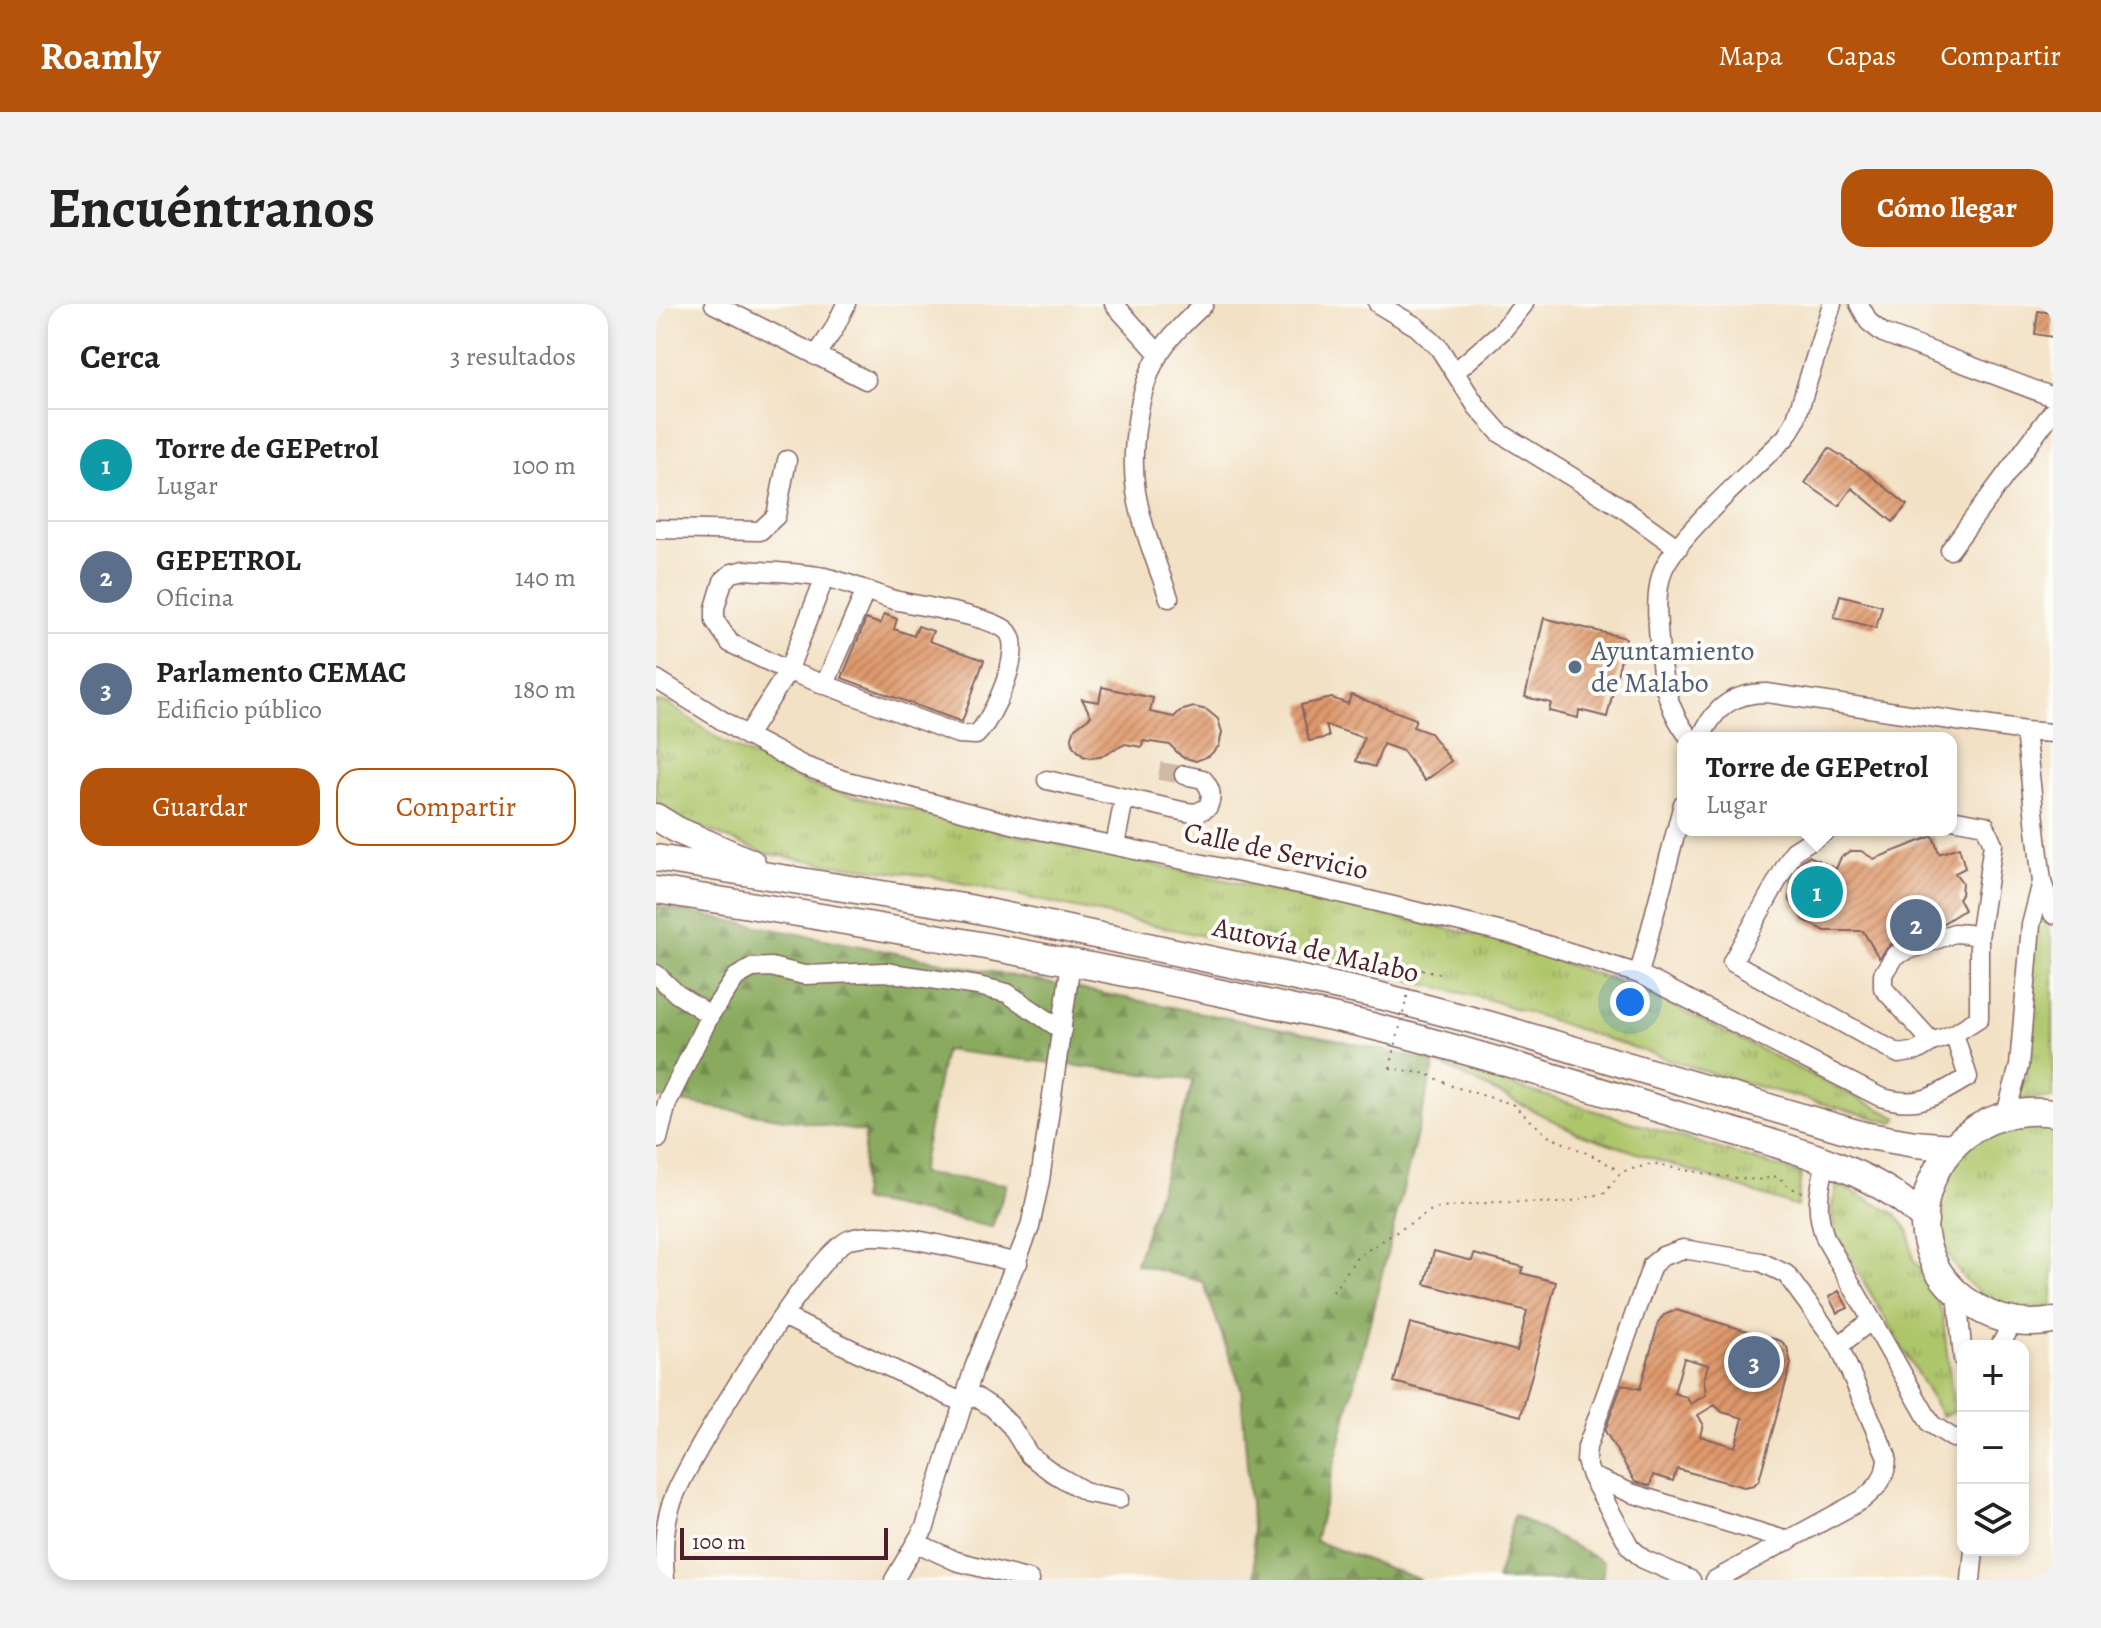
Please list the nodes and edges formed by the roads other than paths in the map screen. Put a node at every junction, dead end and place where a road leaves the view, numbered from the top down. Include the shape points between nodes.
1 (846, 304) edge
2 (1114, 304) edge
3 (1204, 304) edge
4 (1378, 304) edge
5 (1524, 304) edge
6 (1832, 304) edge
7 (1859, 304) edge
8 (723, 306) edge
9 (1159, 354) junction
10 (816, 356) junction
11 (1455, 372) junction
12 (866, 380) dead end
13 (2053, 397) edge
14 (2053, 411) edge
15 (787, 460) dead end
16 (656, 529) edge
17 (1678, 548) junction
18 (1950, 550) dead end
19 (825, 577) junction
20 (866, 590) junction
21 (1169, 598) dead end
22 (788, 671) junction
23 (656, 679) edge
24 (825, 684) junction
25 (2025, 731) junction
26 (1686, 732) edge
27 (1704, 732) edge
28 (2053, 733) edge
29 (747, 736) junction
30 (1184, 775) tunnel mouth
31 (1047, 780) dead end
32 (1124, 799) junction
33 (656, 817) edge
34 (1957, 820) edge
35 (1677, 827) edge
36 (1818, 836) edge
37 (1115, 845) junction
38 (656, 858) edge
39 (793, 879) junction
40 (2042, 882) junction
41 (656, 890) edge
42 (2053, 913) edge
43 (1979, 938) junction
44 (1071, 962) junction
45 (656, 974) edge
46 (1639, 974) junction
47 (710, 1015) junction
48 (1062, 1030) junction
49 (1954, 1034) junction
50 (1932, 1042) junction
51 (2053, 1113) edge
52 (2006, 1114) junction
53 (658, 1139) edge
54 (1952, 1147) junction
55 (1826, 1161) junction
56 (1925, 1221) junction
57 (1018, 1263) junction
58 (1957, 1293) junction
59 (783, 1316) junction
60 (1871, 1320) junction
61 (2013, 1322) junction
62 (2050, 1324) edge
63 (1961, 1340) edge
64 (2003, 1340) edge
65 (1839, 1346) junction
66 (965, 1397) junction
67 (1957, 1438) edge
68 (1591, 1476) junction
69 (1119, 1499) dead end
70 (1788, 1541) junction
71 (917, 1543) junction
72 (1973, 1556) edge
73 (665, 1580) edge
74 (894, 1580) edge
75 (1030, 1580) edge
76 (1691, 1580) edge
77 (1715, 1580) edge
78 (1971, 1580) edge

1 - 10 street
2 - 9 street
3 - 9 street
4 - 11 street via 1417,327
5 - 11 street
6 - 17 street via 1786,437
7 - 13 street via 1883,333
8 - 10 street
9 - 21 street via 1138,412 1136,491
10 - 12 street
11 - 17 street via 1500,433
14 - 18 street
15 - 16 street via 776,516 760,531
17 - 26 street via 1663,570 1657,619 1666,694
19 - 20 street
19 - 22 street
19 - 22 street via 745,570 723,581 715,608 720,632 730,643
20 - 24 street
20 - 24 street via 1007,630 1012,649 1002,696 976,735 958,734
22 - 24 street
22 - 29 street
23 - 29 street, Calle de Servicio
25 - 27 street via 1751,693 1715,712
25 - 28 street
25 - 40 street
29 - 37 street, Calle de Servicio via 843,780
30 - 32 street via 1203,779 1210,787 1208,807 1197,813
31 - 32 street
32 - 37 street
33 - 39 highway
34 - 43 street via 1985,825 1993,844
35 - 46 street
36 - 50 street via 1794,851 1732,962 1899,1054
37 - 46 street, Calle de Servicio via 1515,935
38 - 39 highway, Autovía de Malabo
39 - 54 highway, Autovía de Malabo via 969,908 1381,996 1863,1135
40 - 42 street
40 - 52 street via 2031,925 2019,1066
41 - 44 highway
43 - 49 street via 1979,1018
43 - 50 street via 1954,933 1895,955 1883,974 1883,988
44 - 48 street
44 - 55 highway via 1377,1027
45 - 47 street
46 - 49 street, Calle de Servicio via 1899,1103 1930,1098 1968,1077
47 - 48 street via 736,977 752,968 771,967 804,975 885,972 978,986 1007,993
47 - 53 street via 667,1103
48 - 57 street via 1040,1180
49 - 50 street
51 - 52 highway
52 - 54 highway via 1976,1126
54 - 56 highway via 1929,1189
55 - 56 highway via 1896,1193
55 - 60 street via 1817,1218
56 - 58 highway via 1937,1267
57 - 59 street via 924,1242 847,1239
57 - 66 street
58 - 61 highway via 1983,1311
58 - 63 street
59 - 66 street
59 - 73 street via 684,1474 664,1526
60 - 65 street
60 - 67 street via 1931,1424
61 - 62 highway
61 - 64 street
65 - 68 street via 1786,1274 1761,1262 1683,1249 1663,1256 1652,1265 1587,1447
65 - 70 street via 1887,1457 1886,1471 1862,1500
66 - 69 street via 993,1408 1029,1455 1053,1473 1088,1493
66 - 71 street
68 - 70 street
68 - 76 street via 1630,1547 1643,1559
70 - 77 street
71 - 74 street
71 - 75 street via 956,1561
72 - 78 street

